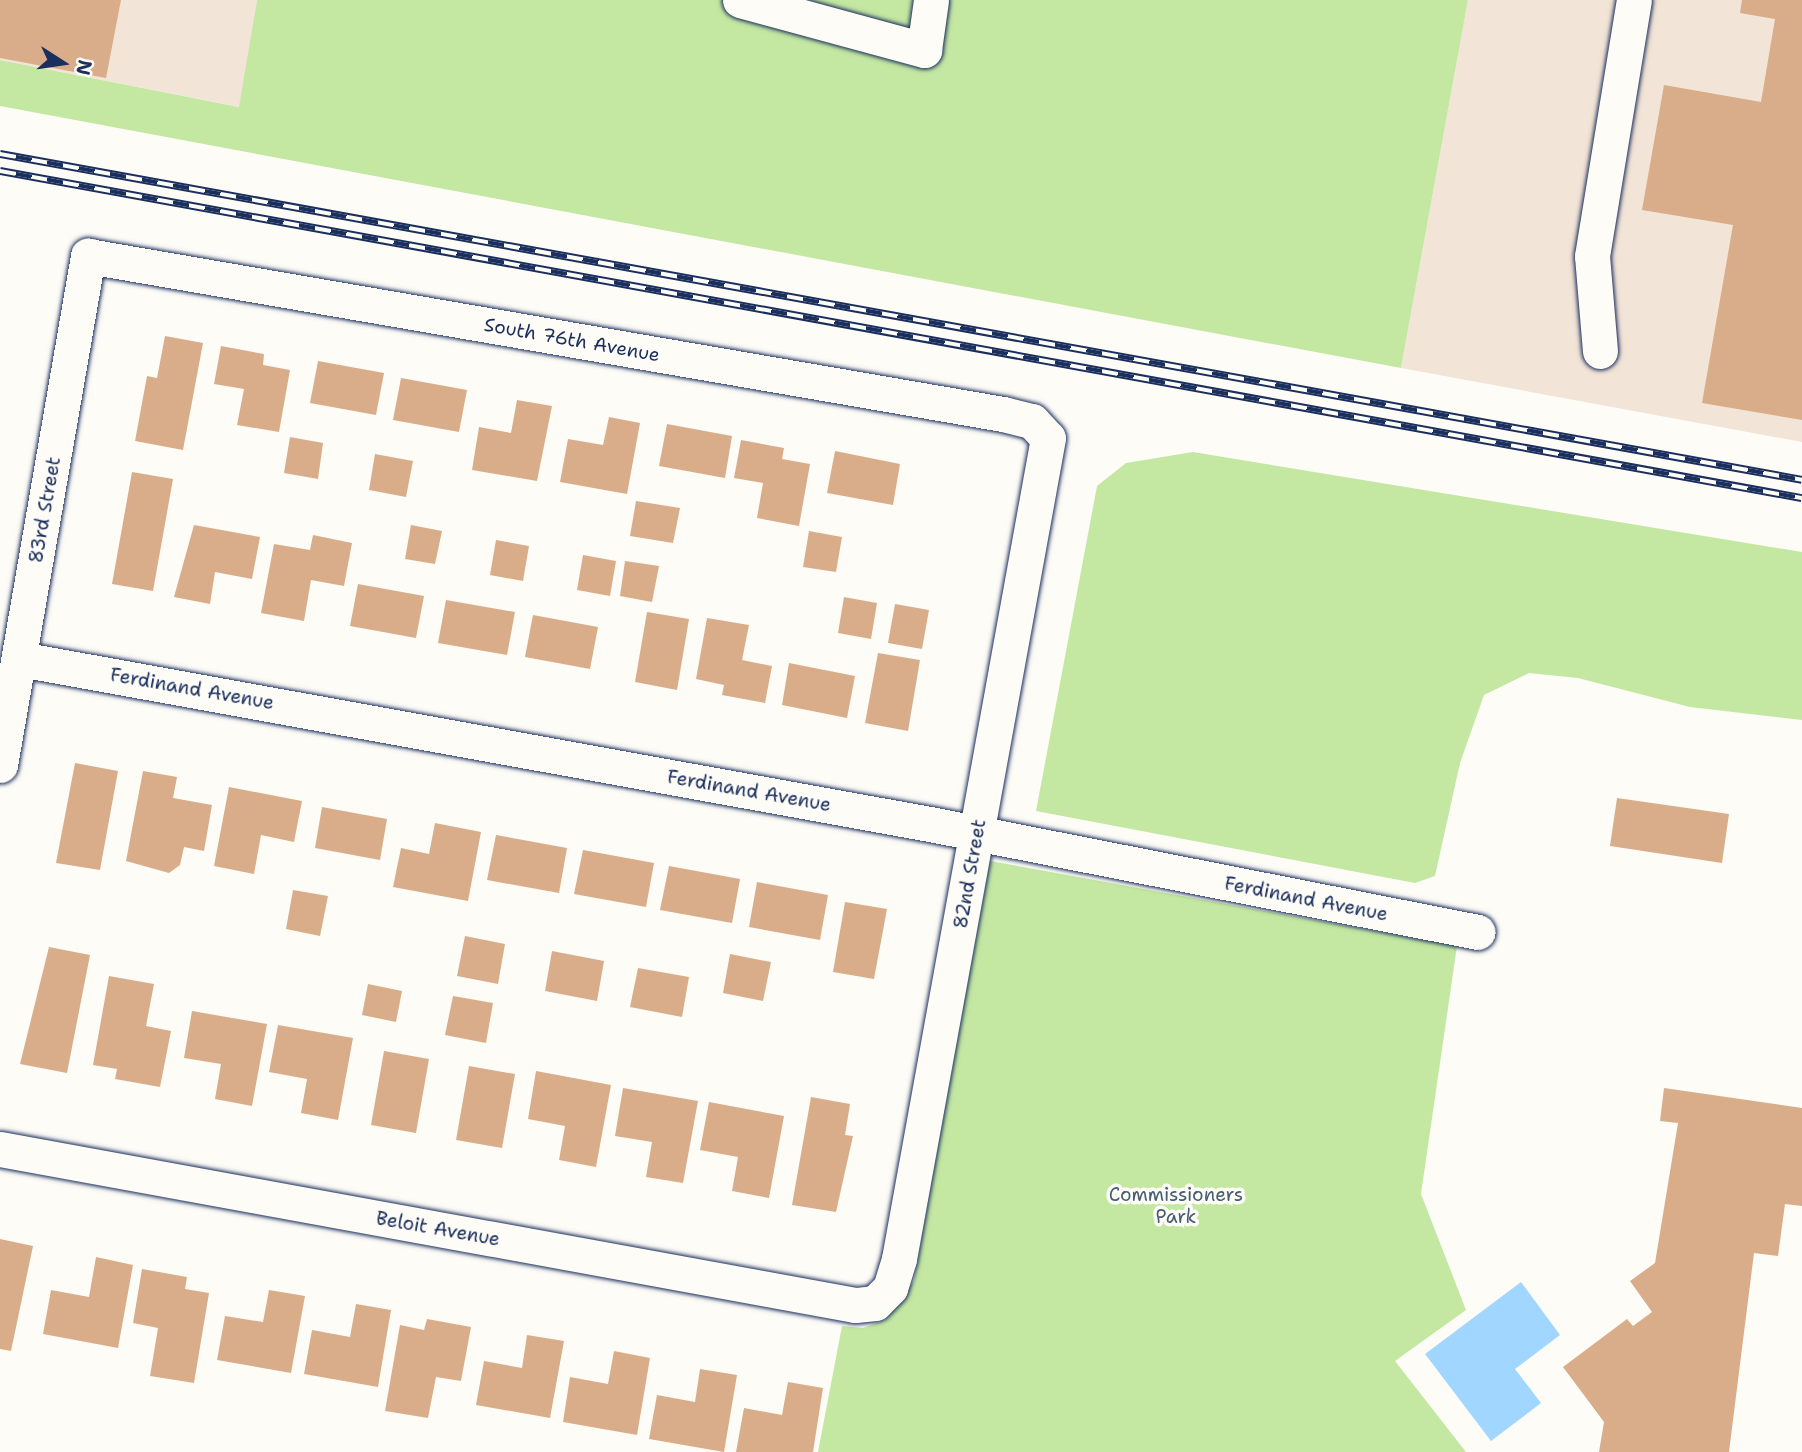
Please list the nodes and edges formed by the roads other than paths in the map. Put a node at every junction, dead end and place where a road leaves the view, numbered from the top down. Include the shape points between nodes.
1 (740, 0) edge
2 (931, 0) edge
3 (1634, 0) edge
4 (88, 256) joint
5 (1600, 351) dead end
6 (1048, 438) joint
7 (20, 659) junction
8 (0, 765) edge
9 (977, 836) junction
10 (1478, 932) dead end
11 (0, 1149) edge
12 (875, 1303) joint

1 - 2 street via 924,50
3 - 5 street via 1592,256
4 - 6 street, South 76th Avenue via 1003,414 1032,421
4 - 7 street, 83rd Street
6 - 9 street, 82nd Street
7 - 8 street, 83rd Street
7 - 9 street, Ferdinand Avenue
9 - 10 street, Ferdinand Avenue
9 - 12 street, 82nd Street via 899,1259 890,1289
11 - 12 street, Beloit Avenue via 855,1306

